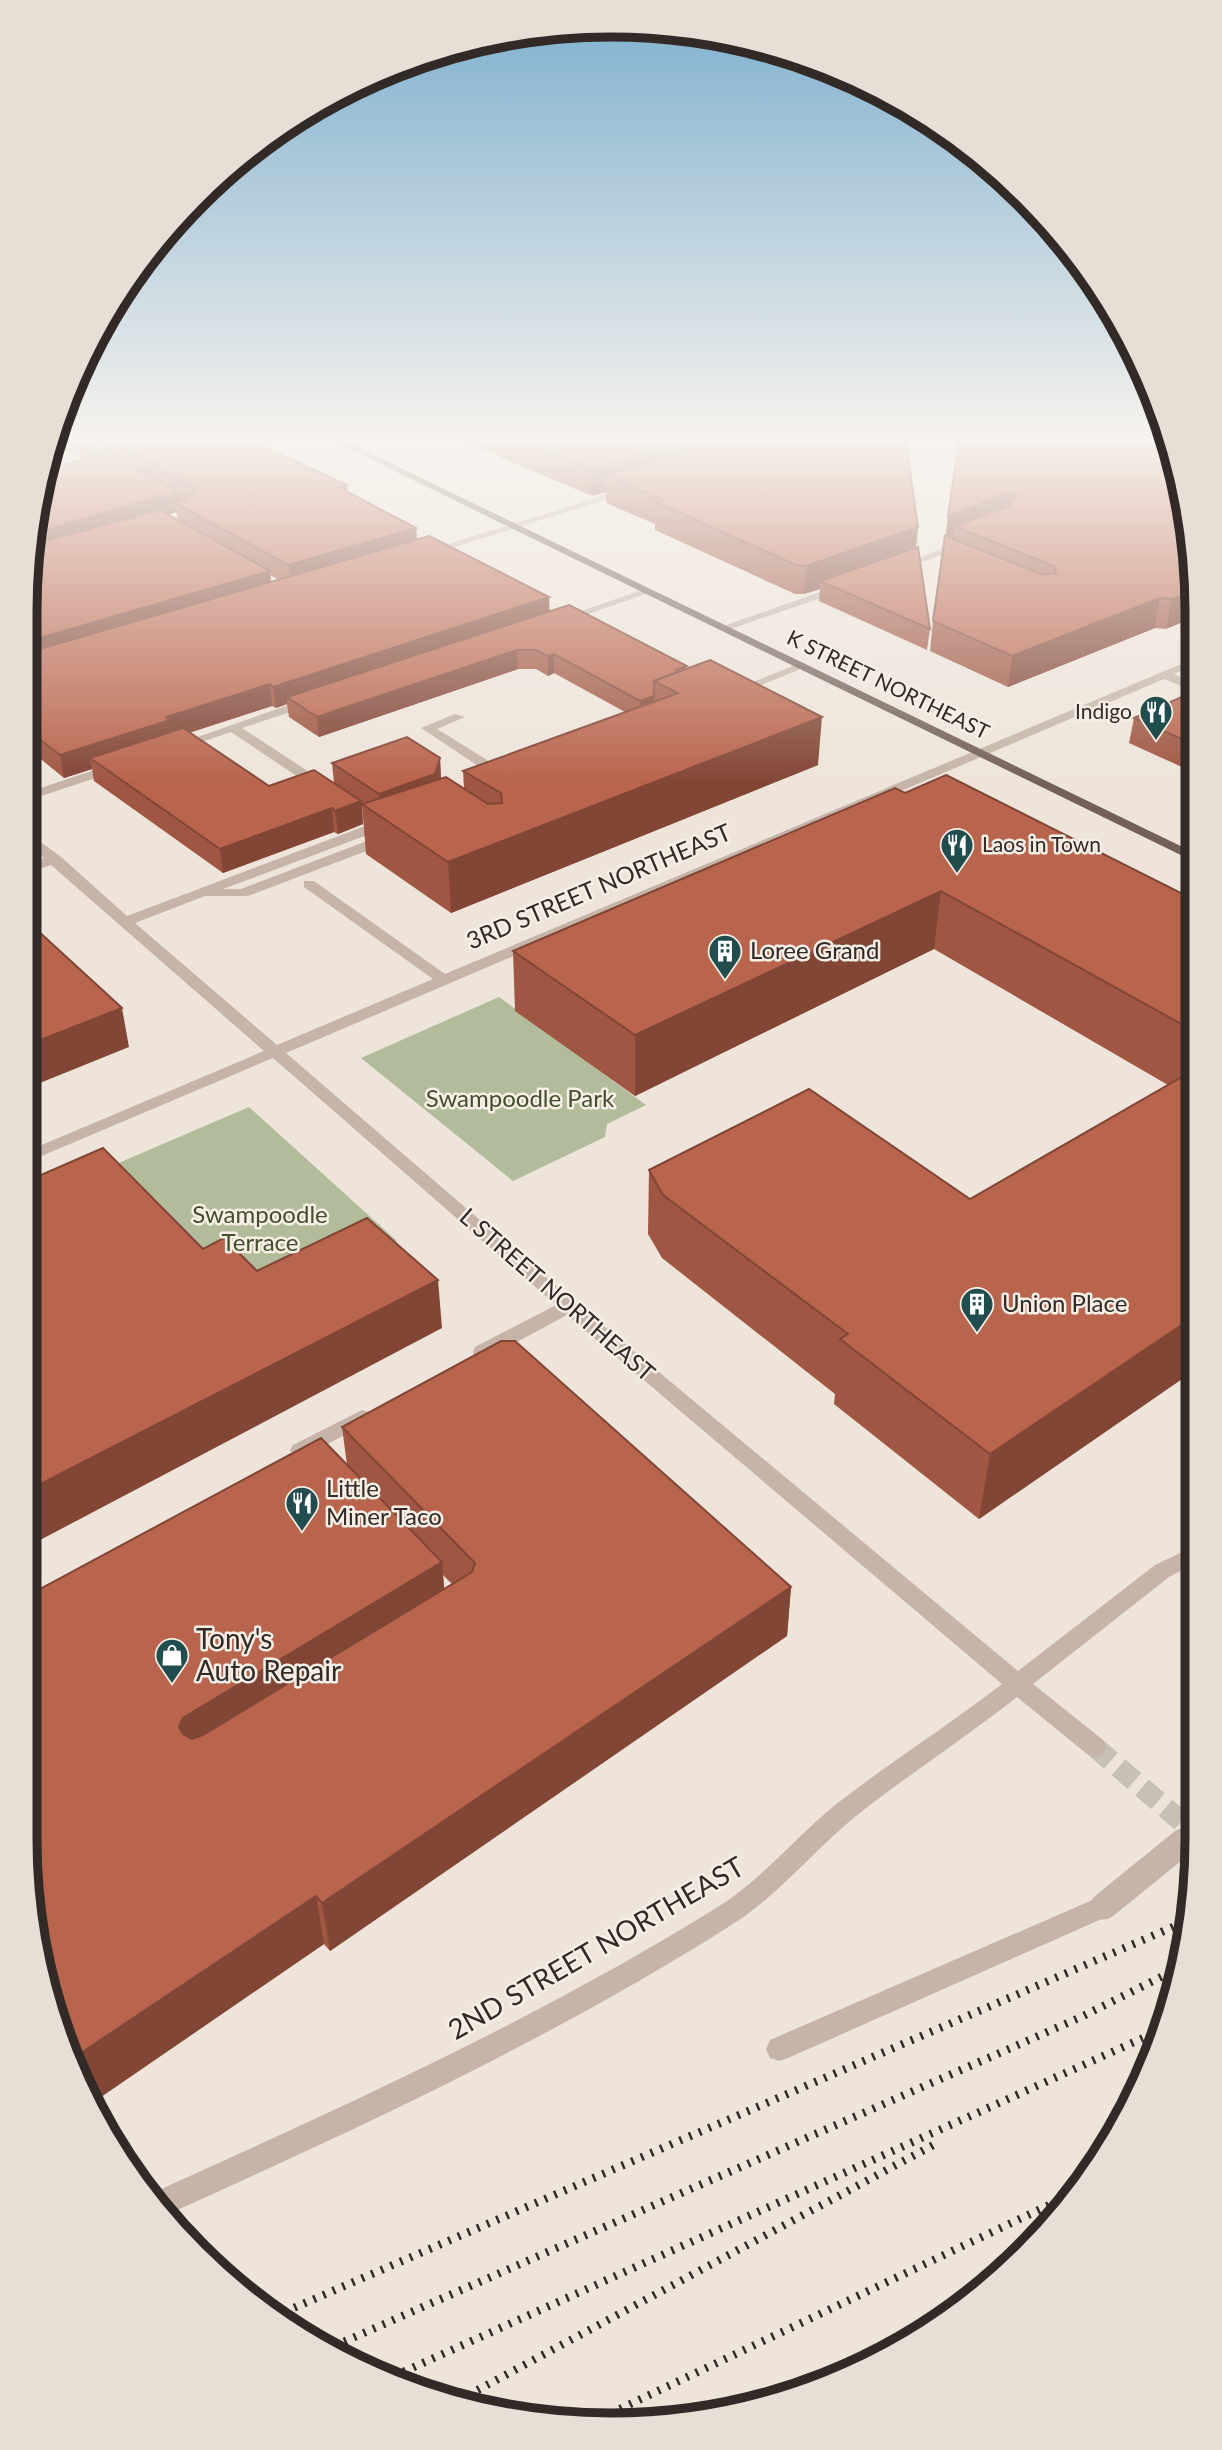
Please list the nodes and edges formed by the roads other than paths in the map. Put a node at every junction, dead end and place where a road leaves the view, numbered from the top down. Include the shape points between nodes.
1 (575, 555) edge
2 (932, 555) edge
3 (939, 555) edge
4 (948, 559) edge
5 (884, 572) edge
6 (858, 581) edge
7 (649, 591) junction
8 (548, 625) edge
9 (724, 628) junction
10 (1185, 665) edge
11 (802, 666) junction
12 (1163, 674) junction
13 (1185, 684) edge
14 (722, 696) edge
15 (325, 697) edge
16 (460, 716) dead end
17 (233, 728) junction
18 (169, 749) edge
19 (978, 752) junction
20 (131, 762) edge
21 (506, 777) edge
22 (37, 793) edge
23 (334, 795) edge
24 (405, 816) edge
25 (396, 835) edge
26 (37, 844) edge
27 (1185, 853) edge
28 (55, 859) junction
29 (37, 866) edge
30 (309, 884) dead end
31 (196, 894) junction
32 (126, 921) junction
33 (443, 980) junction
34 (274, 1053) junction
35 (37, 1153) edge
36 (569, 1306) junction
37 (464, 1362) edge
38 (378, 1408) edge
39 (305, 1447) junction
40 (281, 1460) edge
41 (322, 1467) edge
42 (1185, 1559) edge
43 (1017, 1684) junction
44 (1095, 1747) tunnel mouth
45 (1185, 1841) edge
46 (779, 2049) dead end
47 (165, 2201) edge

1 - 7 main road, K STREET NORTHEAST
2 - 5 street
3 - 4 street
6 - 9 street
7 - 8 street
7 - 9 main road, K STREET NORTHEAST
9 - 11 main road, K STREET NORTHEAST
10 - 12 street, 3RD STREET NORTHEAST
11 - 14 street
11 - 19 main road, K STREET NORTHEAST
12 - 13 street
12 - 19 street, 3RD STREET NORTHEAST
15 - 17 street
16 - 21 street via 427,728
17 - 18 street
17 - 23 street
19 - 27 main road, K STREET NORTHEAST
19 - 33 street, 3RD STREET NORTHEAST
20 - 22 street
24 - 31 street via 374,822
25 - 31 street via 243,893
26 - 28 street, L STREET NORTHEAST
28 - 29 street
28 - 32 street, L STREET NORTHEAST
30 - 33 street
31 - 32 street
32 - 34 street, L STREET NORTHEAST
33 - 34 street, 3RD STREET NORTHEAST
34 - 35 street, 3RD STREET NORTHEAST
34 - 36 street, L STREET NORTHEAST
36 - 37 street
36 - 43 street, L STREET NORTHEAST
38 - 39 street
39 - 40 street
39 - 41 street
42 - 43 street, 2ND STREET NORTHEAST
43 - 44 street, L STREET NORTHEAST
43 - 47 street, 2ND STREET NORTHEAST via 846,1810 764,1889 726,1916 544,2021 412,2089
45 - 46 street, bridge via 1104,1906

